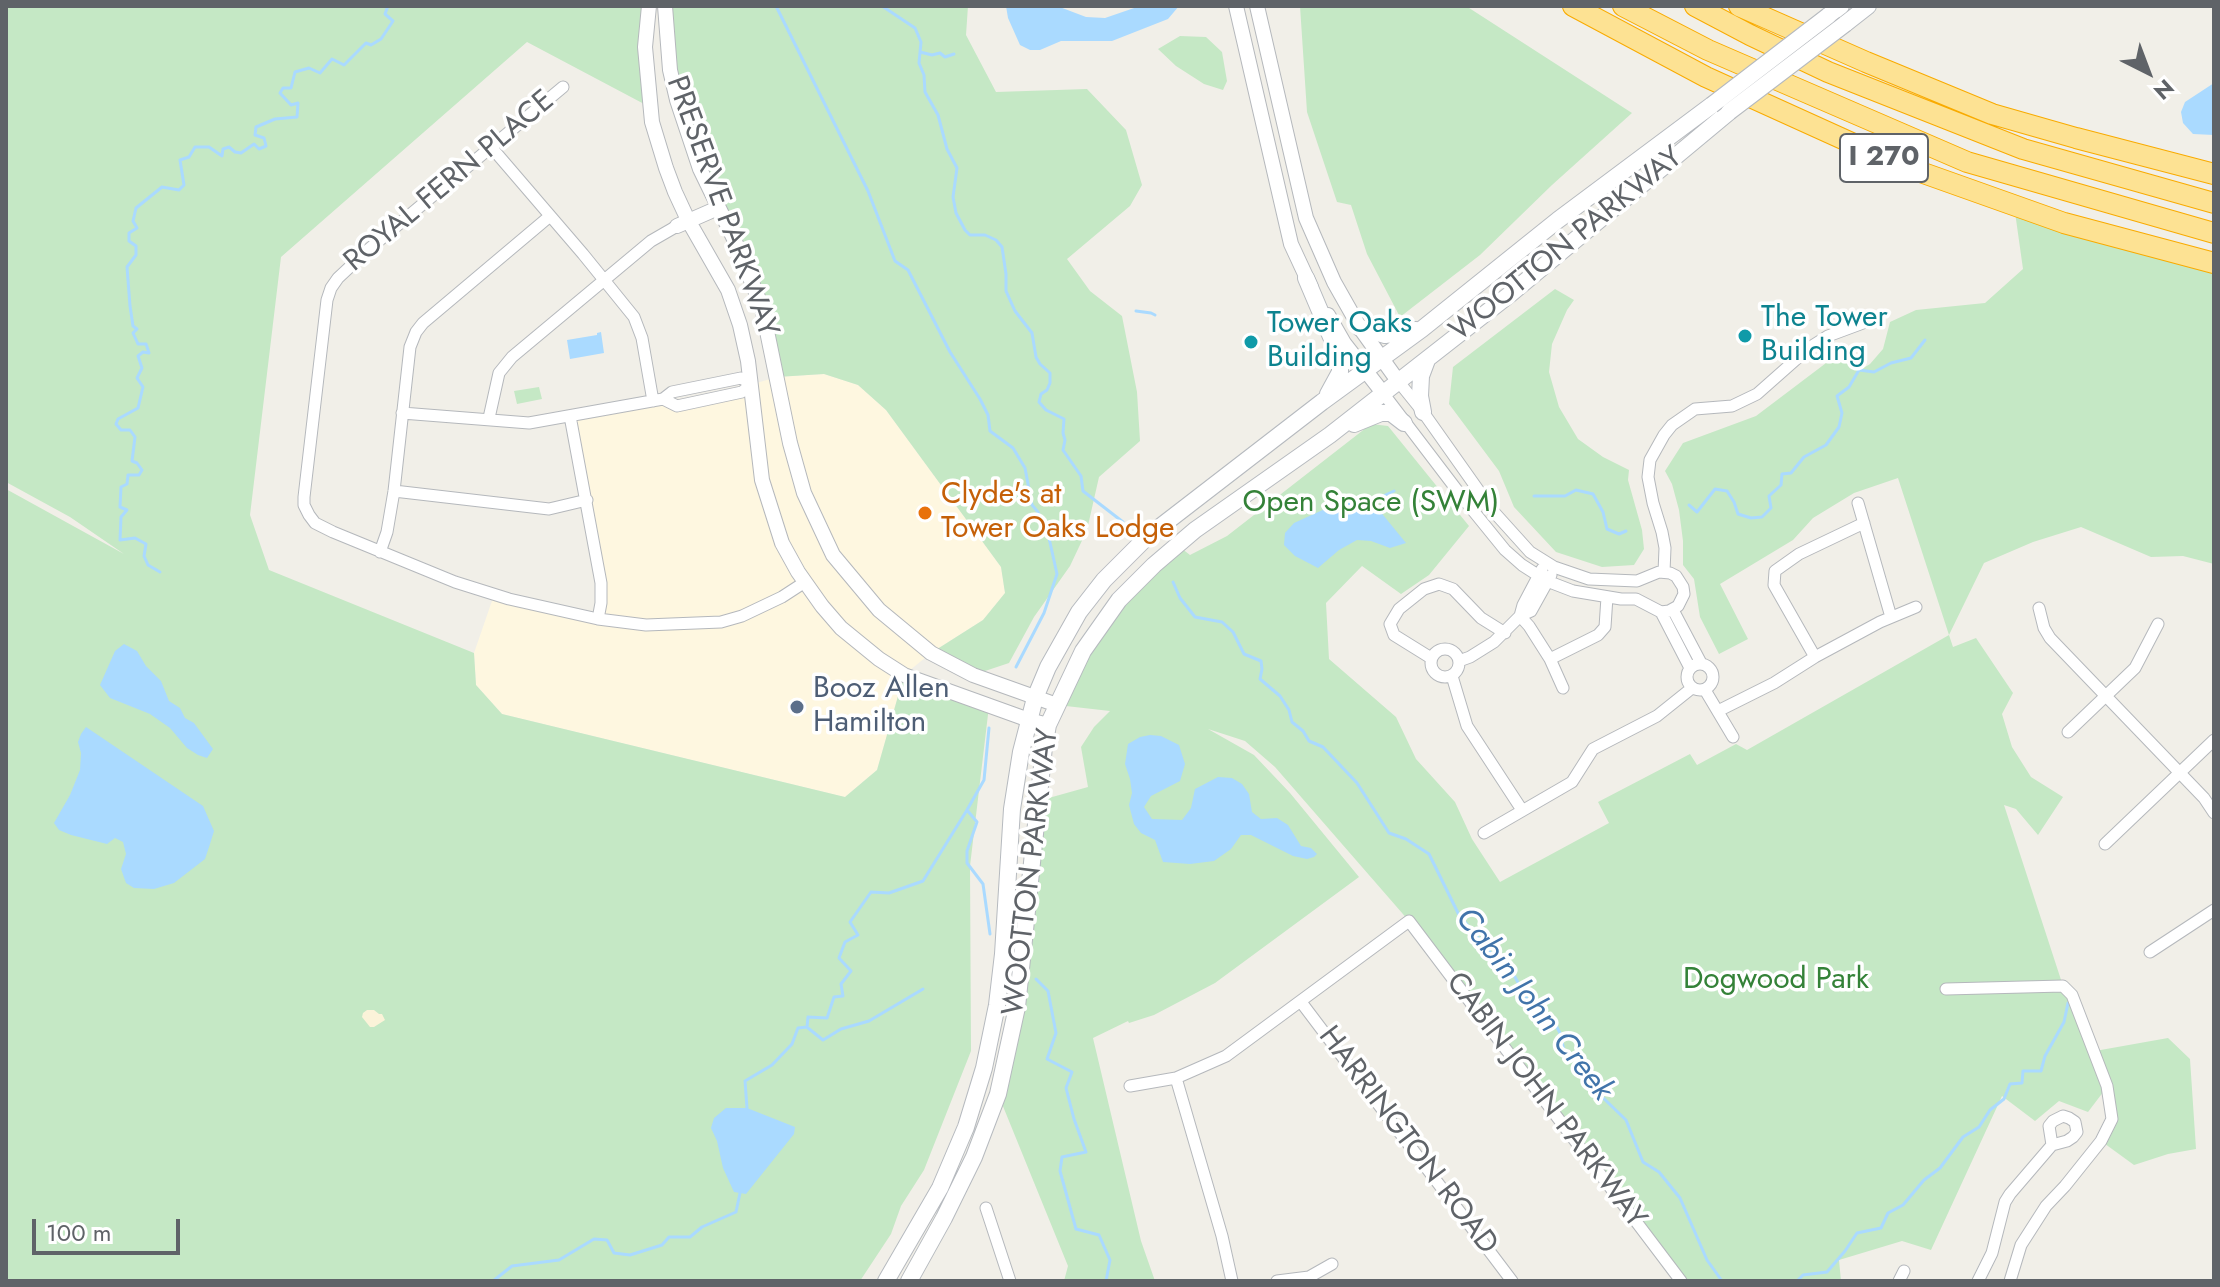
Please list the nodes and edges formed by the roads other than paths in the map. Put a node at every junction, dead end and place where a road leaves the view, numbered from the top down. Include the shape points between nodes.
1 (657, 6) edge
2 (1236, 6) edge
3 (1257, 6) edge
4 (1573, 6) edge
5 (1623, 6) edge
6 (1695, 6) edge
7 (1739, 6) edge
8 (1868, 6) edge
9 (1835, 11) edge
10 (563, 87) dead end
11 (492, 148) junction
12 (2214, 174) edge
13 (2214, 203) edge
14 (718, 208) junction
15 (550, 216) junction
16 (683, 223) junction
17 (2214, 233) edge
18 (2214, 263) edge
19 (1306, 278) junction
20 (604, 280) junction
21 (1863, 323) dead end
22 (1360, 328) junction
23 (1422, 329) junction
24 (1427, 358) junction
25 (1382, 359) junction
26 (1366, 372) junction
27 (777, 377) junction
28 (1398, 381) junction
29 (751, 384) junction
30 (1383, 393) junction
31 (658, 400) junction
32 (1322, 402) junction
33 (1423, 412) junction
34 (402, 413) junction
35 (570, 416) junction
36 (489, 418) junction
37 (1404, 423) junction
38 (1330, 435) junction
39 (394, 491) junction
40 (587, 500) junction
41 (1858, 503) dead end
42 (1864, 523) junction
43 (380, 552) junction
44 (1550, 565) junction
45 (1664, 572) junction
46 (1543, 578) junction
47 (805, 582) junction
48 (1607, 597) junction
49 (1916, 607) dead end
50 (2039, 608) dead end
51 (1667, 611) junction
52 (1520, 616) junction
53 (1891, 617) junction
54 (598, 619) junction
55 (2158, 624) dead end
56 (1505, 633) junction
57 (1815, 657) junction
58 (1431, 658) junction
59 (1550, 659) junction
60 (1459, 661) junction
61 (1695, 666) junction
62 (1452, 676) junction
63 (1563, 688) dead end
64 (1692, 688) junction
65 (1705, 690) junction
66 (2107, 696) junction
67 (1035, 698) junction
68 (1057, 705) junction
69 (1718, 711) junction
70 (1029, 720) junction
71 (1048, 725) junction
72 (2068, 732) dead end
73 (1733, 737) dead end
74 (2214, 740) edge
75 (2180, 772) junction
76 (1522, 810) junction
77 (2214, 813) edge
78 (1484, 833) dead end
79 (2105, 844) dead end
80 (2214, 910) edge
81 (2150, 952) dead end
82 (1946, 989) dead end
83 (1301, 1002) junction
84 (1176, 1078) junction
85 (1130, 1086) dead end
86 (2052, 1145) dead end
87 (986, 1208) dead end
88 (1332, 1264) dead end
89 (886, 1281) edge
90 (909, 1281) edge
91 (1010, 1281) edge
92 (1232, 1281) edge
93 (1277, 1281) edge
94 (1512, 1281) edge
95 (1681, 1281) edge
96 (1978, 1281) edge
97 (2010, 1281) edge

1 - 14 street, PRESERVE PARKWAY via 677,100
1 - 16 street, PRESERVE PARKWAY via 645,47 652,122
2 - 19 street via 1291,244
3 - 22 street via 1306,218
4 - 18 highway, I 270 via 1706,77 1898,164 2064,223
5 - 17 highway, I 270 via 1708,50 1967,162
6 - 13 highway, I 270 via 1828,72 2023,149
7 - 12 highway, I 270 via 1992,114
8 - 24 main road, WOOTTON PARKWAY, bridge
9 - 23 main road, WOOTTON PARKWAY, bridge
10 - 11 street, ROYAL FERN PLACE
11 - 15 street
11 - 43 street, ROYAL FERN PLACE via 369,249 338,278 327,300 304,505 315,523
14 - 16 street
14 - 27 street, PRESERVE PARKWAY via 762,307
15 - 20 street
15 - 34 street via 416,332
16 - 20 street via 651,241
16 - 29 street, PRESERVE PARKWAY via 728,290
19 - 26 street
19 - 32 main road via 1340,358 1338,380
20 - 31 street via 634,317
20 - 36 street via 512,357 499,373
21 - 45 street via 1809,348 1757,394 1732,406 1695,409 1664,435 1650,460 1648,477 1665,548
22 - 23 main road via 1385,335
22 - 25 street
23 - 25 main road, WOOTTON PARKWAY
24 - 28 main road, WOOTTON PARKWAY
24 - 33 main road via 1421,376
25 - 26 main road, WOOTTON PARKWAY
25 - 28 street
26 - 30 street
26 - 32 main road, WOOTTON PARKWAY
27 - 29 street
27 - 67 street, PRESERVE PARKWAY via 804,493 841,566 879,610 931,653
28 - 30 main road, WOOTTON PARKWAY
28 - 33 street
29 - 31 street via 742,392 677,406
29 - 47 street, PRESERVE PARKWAY via 762,480 782,543
30 - 37 street
30 - 38 main road, WOOTTON PARKWAY
31 - 35 street
32 - 67 main road, WOOTTON PARKWAY via 1147,537 1104,580 1079,612
33 - 44 street via 1493,511 1530,552
34 - 36 street
34 - 39 street
35 - 36 street via 529,423
35 - 40 street
37 - 38 main road via 1381,413
37 - 46 street via 1505,550
38 - 68 main road, WOOTTON PARKWAY via 1195,530 1145,573 1083,651
39 - 40 street via 549,509
39 - 43 street
40 - 54 street via 601,583
41 - 42 street
42 - 53 street
42 - 57 street via 1775,571 1774,585
43 - 54 street, ROYAL FERN PLACE via 482,592
44 - 45 street via 1607,581 1637,581
44 - 46 street
45 - 51 street via 1676,576 1683,587 1682,600
46 - 48 street
46 - 52 street via 1531,611
47 - 54 street, ROYAL FERN PLACE via 721,622 646,625
47 - 70 street, PRESERVE PARKWAY via 841,628 904,675
48 - 51 street via 1636,599
48 - 59 street via 1605,627 1598,635
49 - 53 street
50 - 66 street via 2050,638
51 - 61 street
52 - 56 street
52 - 59 street
53 - 57 street
55 - 66 street via 2135,668
56 - 58 street via 1481,618 1453,589 1439,584 1424,589 1390,624 1394,635
56 - 60 street
57 - 69 street
58 - 60 street via 1444,649 1453,651
58 - 62 street via 1436,675
59 - 63 street
60 - 62 street
61 - 64 street via 1687,678
61 - 65 street via 1710,667 1714,675
62 - 76 street via 1467,726
64 - 65 street
64 - 76 street via 1657,716 1593,749 1572,782
65 - 69 street
66 - 72 street
66 - 75 street
67 - 68 street, PRESERVE PARKWAY
67 - 70 main road, WOOTTON PARKWAY
68 - 71 main road, WOOTTON PARKWAY
69 - 73 street
70 - 71 street, PRESERVE PARKWAY
70 - 89 main road, WOOTTON PARKWAY via 1012,809 1003,954 984,1068 940,1188
71 - 90 main road, WOOTTON PARKWAY via 1017,1007 998,1094 974,1157
74 - 75 street
75 - 77 street
75 - 79 street
76 - 78 street
80 - 81 street
82 - 97 street via 2063,986 2072,995 2107,1086 2112,1119 2021,1245
83 - 84 street via 1226,1056
83 - 94 street, HARRINGTON ROAD
83 - 95 street, CABIN JOHN PARKWAY via 1409,921
84 - 85 street
84 - 92 street
86 - 96 street via 2005,1202 1992,1253
87 - 91 street
88 - 93 street via 1309,1277

